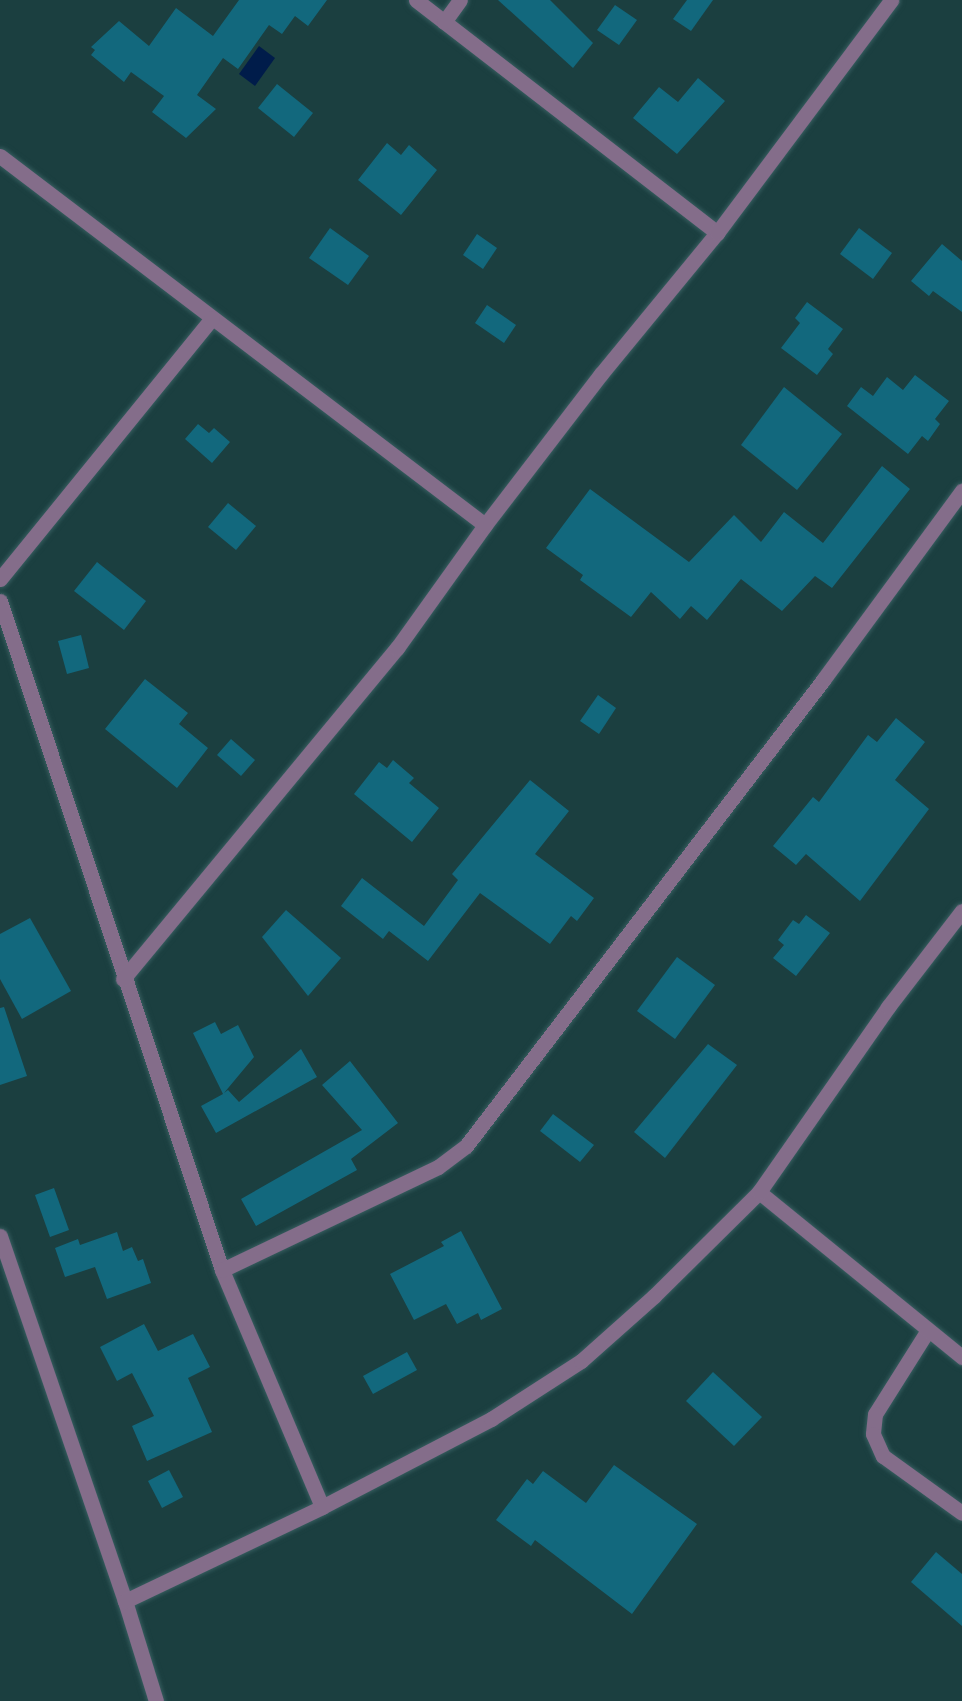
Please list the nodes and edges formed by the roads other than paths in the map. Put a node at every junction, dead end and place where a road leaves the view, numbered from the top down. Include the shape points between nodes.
1 (416, 0) edge
2 (460, 0) edge
3 (891, 0) edge
4 (444, 22) junction
5 (0, 156) edge
6 (717, 233) junction
7 (212, 318) junction
8 (962, 491) edge
9 (485, 525) junction
10 (0, 579) edge
11 (0, 601) edge
12 (962, 911) edge
13 (123, 980) junction
14 (759, 1192) junction
15 (0, 1236) edge
16 (222, 1270) junction
17 (928, 1330) junction
18 (962, 1357) edge
19 (322, 1508) junction
20 (962, 1513) edge
21 (125, 1601) junction
22 (156, 1701) edge

1 - 4 street
2 - 4 street
3 - 6 street
4 - 6 street
5 - 7 street
6 - 9 street via 601,374
7 - 9 street
7 - 10 street
8 - 16 street via 823,680 466,1146 438,1167
9 - 13 street via 397,648
11 - 13 street via 60,772
12 - 14 street via 888,1008
13 - 16 street
14 - 17 street
14 - 19 street via 654,1296 581,1361 491,1419
15 - 21 street
16 - 19 street
17 - 18 street
17 - 20 street via 874,1414 873,1434 884,1456
19 - 21 street
21 - 22 street

